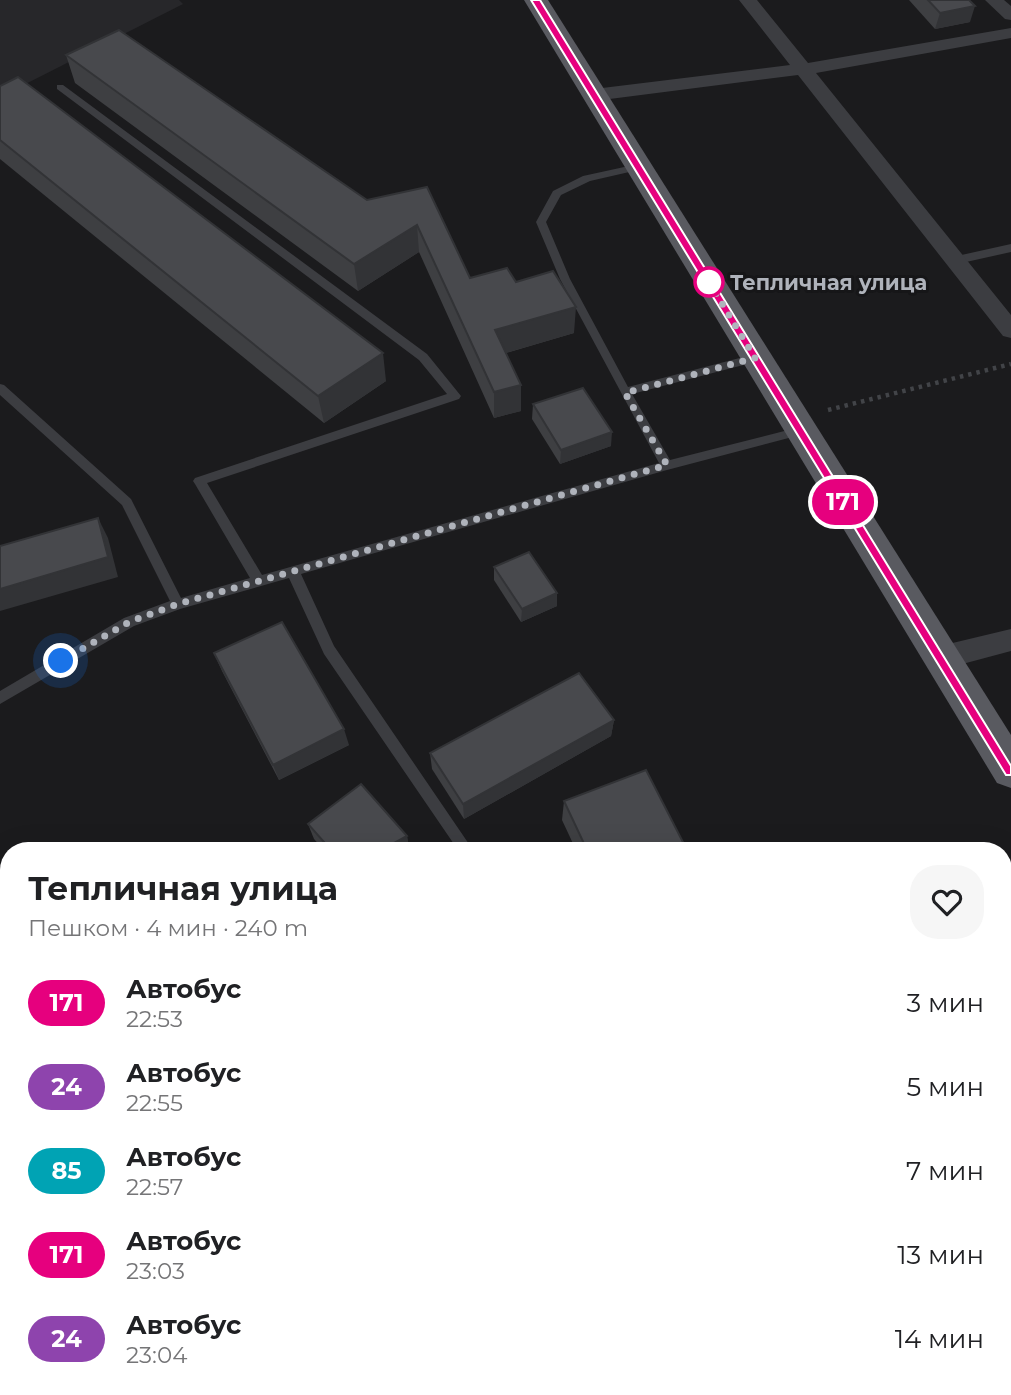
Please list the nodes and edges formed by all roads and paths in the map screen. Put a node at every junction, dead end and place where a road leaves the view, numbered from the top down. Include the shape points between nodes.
1 (536, 0) edge
2 (748, 0) edge
3 (994, 0) edge
4 (1011, 15) edge
5 (1011, 33) edge
6 (804, 69) junction
7 (60, 88) dead end
8 (594, 95) junction
9 (638, 167) junction
10 (1011, 248) edge
11 (957, 260) junction
12 (1011, 330) edge
13 (755, 358) junction
14 (1011, 365) edge
15 (0, 388) edge
16 (625, 393) junction
17 (814, 421) junction
18 (667, 465) junction
19 (293, 572) junction
20 (258, 580) junction
21 (178, 604) junction
22 (1011, 640) edge
23 (940, 658) junction
24 (0, 698) edge
25 (1011, 770) edge
26 (461, 842) edge

1 - 8 main road
2 - 6 street
3 - 4 street
5 - 6 street
6 - 8 street
6 - 11 street
7 - 20 lane via 424,357 455,396 199,481
8 - 9 main road
9 - 13 main road
9 - 16 lane via 587,178 557,192 541,222 565,279
10 - 11 lane
11 - 12 street
13 - 16 lane
13 - 17 main road
14 - 17 path
15 - 21 lane via 127,502
16 - 18 lane
17 - 18 lane
17 - 23 main road
18 - 19 lane
19 - 20 lane
19 - 26 lane via 329,650
20 - 21 lane
21 - 24 lane via 129,622
22 - 23 street
23 - 25 main road

